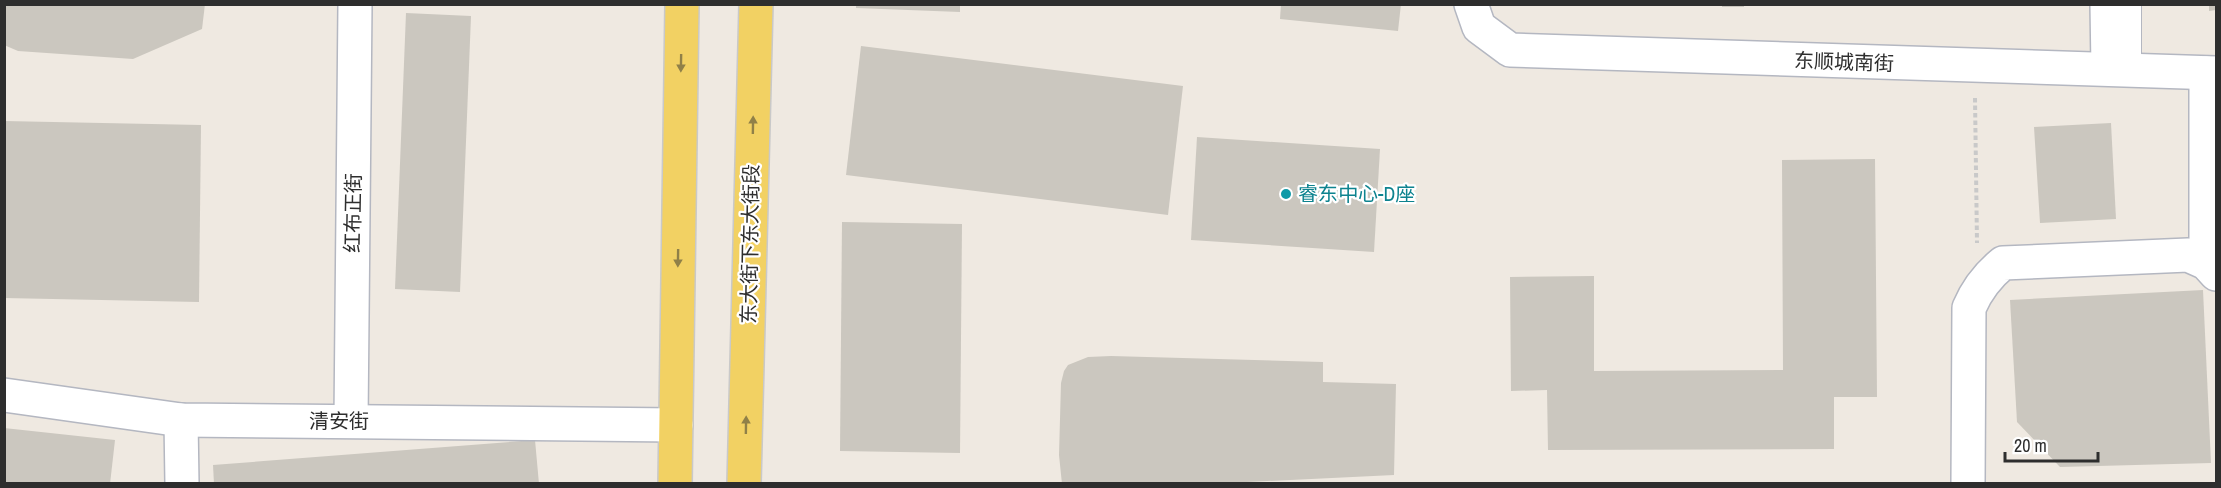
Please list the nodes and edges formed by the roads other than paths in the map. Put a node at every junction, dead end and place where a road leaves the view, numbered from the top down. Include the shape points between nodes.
1 (355, 4) edge
2 (682, 4) edge
3 (756, 4) edge
4 (2107, 4) edge
5 (2128, 4) edge
6 (1475, 16) edge
7 (2118, 68) junction
8 (2211, 73) edge
9 (2211, 269) edge
10 (4, 396) edge
11 (181, 420) junction
12 (351, 421) junction
13 (676, 425) junction
14 (182, 483) edge
15 (675, 483) edge
16 (744, 483) edge
17 (1968, 483) edge

1 - 12 street, 红布正街
2 -> 13 main road
16 -> 3 main road, 东大街下东大街段
4 - 7 street
5 - 7 street
6 - 7 street, 东顺城南街 via 1510,50
7 - 8 street, 东顺城南街
8 - 9 street
9 - 17 street via 2188,255 2003,263 1977,289 1969,308
10 - 11 street, 清安街
11 - 12 street, 清安街
11 - 14 street
12 - 13 street, 清安街
13 - 15 main road

